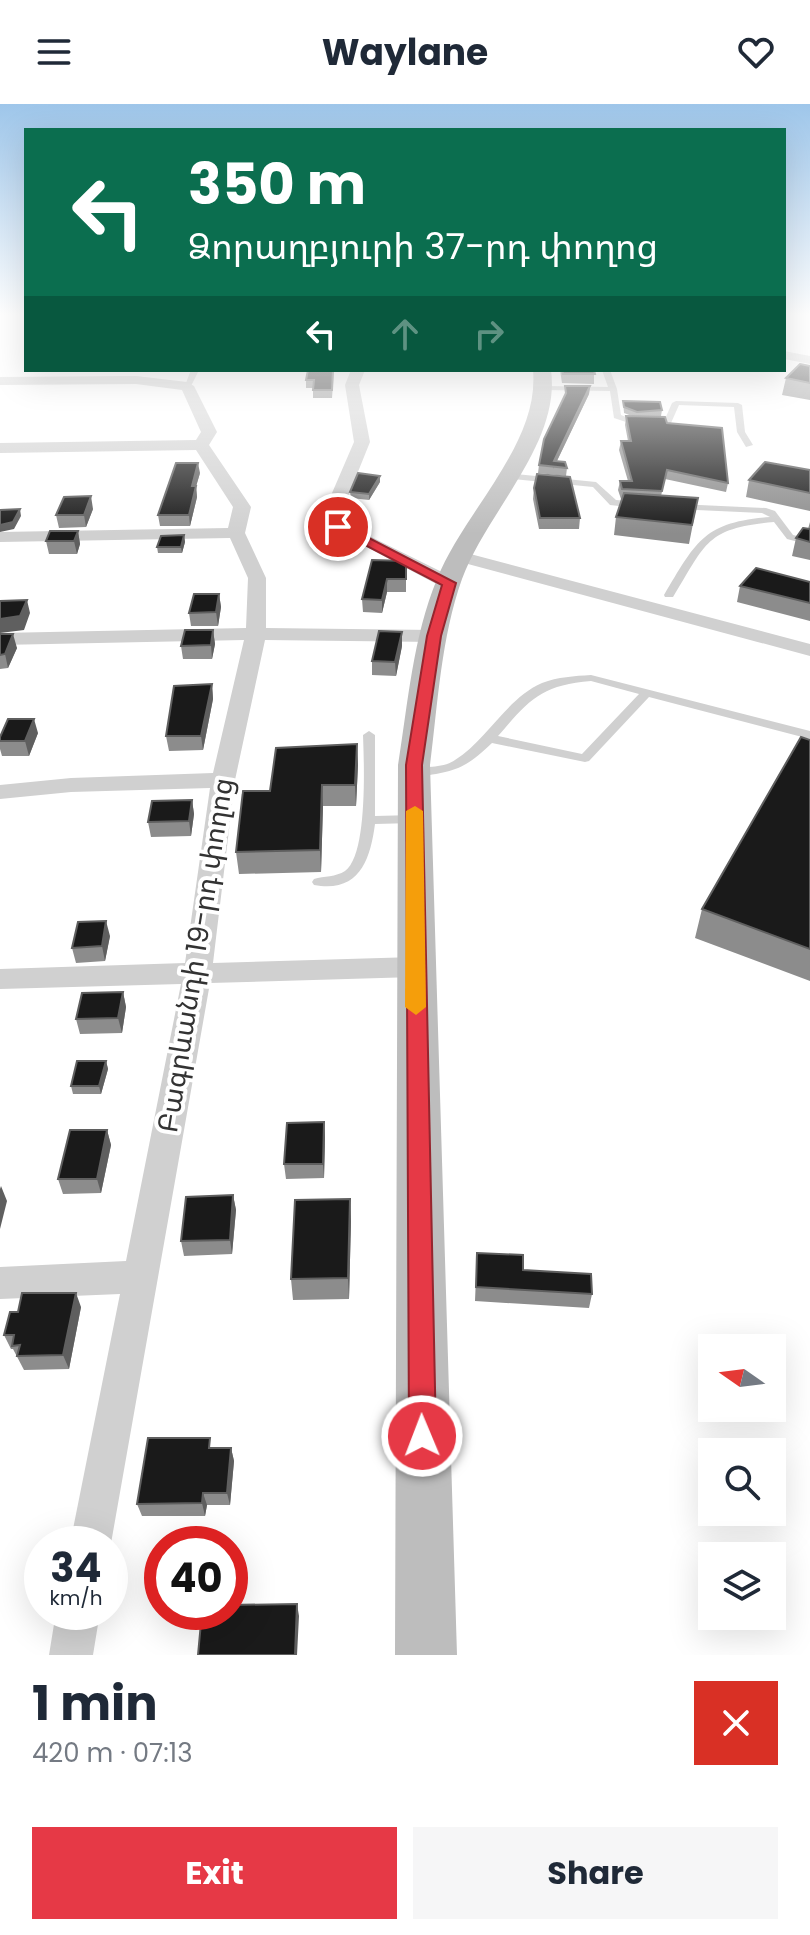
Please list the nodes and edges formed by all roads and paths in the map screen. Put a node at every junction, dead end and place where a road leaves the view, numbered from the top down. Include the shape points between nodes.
1 (194, 388) edge
2 (353, 388) edge
3 (543, 388) edge
4 (609, 388) edge
5 (613, 389) joint
6 (201, 445) junction
7 (749, 445) dead end
8 (0, 448) edge
9 (506, 476) junction
10 (654, 506) edge
11 (669, 506) edge
12 (775, 518) junction
13 (236, 533) junction
14 (0, 537) edge
15 (810, 542) edge
16 (454, 570) junction
17 (669, 595) dead end
18 (256, 634) junction
19 (434, 636) junction
20 (0, 639) edge
21 (810, 650) edge
22 (646, 693) junction
23 (369, 735) dead end
24 (810, 735) edge
25 (488, 738) junction
26 (414, 773) junction
27 (223, 780) junction
28 (0, 792) edge
29 (415, 819) junction
30 (369, 820) junction
31 (319, 882) dead end
32 (415, 967) junction
33 (197, 975) junction
34 (0, 979) edge
35 (139, 1277) junction
36 (0, 1283) edge
37 (94, 1526) edge
38 (75, 1630) edge
39 (71, 1655) edge
40 (426, 1655) edge

1 - 6 street, Բագրևանդի 19-րդ փողոց via 209,432
2 - 16 street via 362,442 332,514 338,527
3 - 9 street via 536,425
4 - 5 lane
5 - 7 lane via 617,416 635,423 668,421 676,403 738,405 741,432
6 - 8 street
6 - 13 street, Բագրևանդի 19-րդ փողոց via 242,507
9 - 10 lane via 587,483 603,489 613,503
9 - 16 street
11 - 12 lane via 763,510
12 - 15 lane via 790,537
12 - 17 lane via 717,528 703,540
13 - 14 street
13 - 18 street, Բագրևանդի 19-րդ փողոց via 257,578
16 - 19 street
16 - 21 street
18 - 19 street
18 - 20 street
18 - 27 street, Բագրևանդի 19-րդ փողոց
19 - 26 street
22 - 24 lane
22 - 25 lane via 591,678 567,678 536,690
22 - 25 lane via 585,758
23 - 30 lane
25 - 26 lane via 454,768
26 - 29 street
27 - 28 street
27 - 33 street, Բագրևանդի 19-րդ փողոց
29 - 30 lane
29 - 32 street
30 - 31 lane via 355,870
32 - 33 street
32 - 40 street
33 - 34 street
33 - 35 street, Բագրևանդի 19-րդ փողոց
35 - 36 street
35 - 37 street, Բագրևանդի 19-րդ փողոց
38 - 39 street

